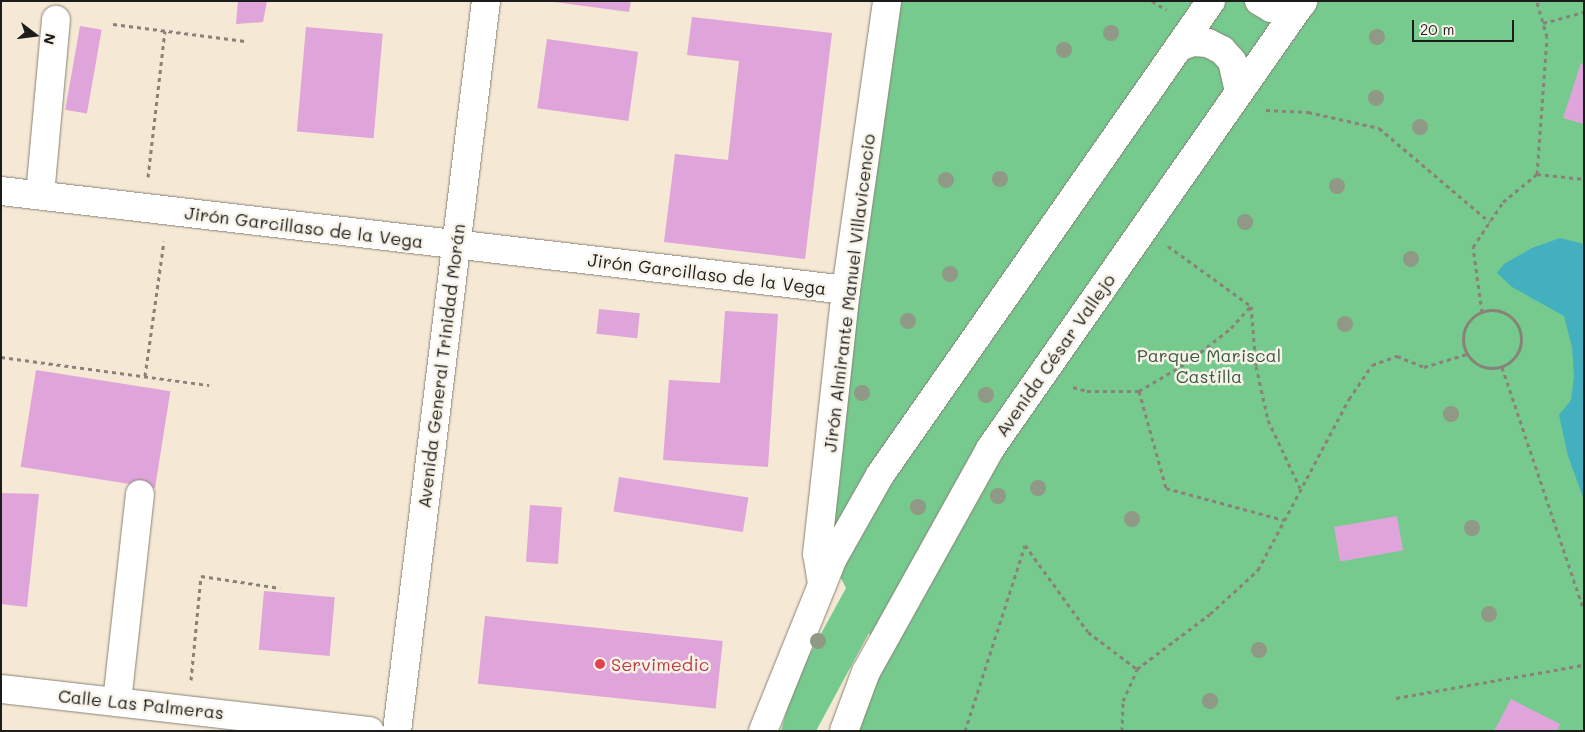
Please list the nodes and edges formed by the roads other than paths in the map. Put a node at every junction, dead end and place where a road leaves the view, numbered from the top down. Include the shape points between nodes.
1 (486, 1) edge
2 (887, 1) edge
3 (1210, 1) edge
4 (1259, 1) edge
5 (1302, 2) edge
6 (56, 20) dead end
7 (1179, 47) junction
8 (1233, 100) junction
9 (1, 191) edge
10 (40, 195) junction
11 (456, 245) junction
12 (846, 290) junction
13 (140, 494) dead end
14 (822, 584) junction
15 (1, 689) edge
16 (117, 702) junction
17 (370, 731) edge
18 (397, 731) edge
19 (763, 731) edge
20 (844, 731) edge

1 - 11 street, Avenida General Trinidad Morán
2 - 12 street, Jirón Almirante Manuel Villavicencio
3 - 7 street
4 - 5 street via 1271,8 1287,8
5 - 8 street, Avenida César Vallejo
6 - 10 street
7 - 8 street via 1193,42 1208,43 1222,50 1232,61
7 - 14 street via 880,475
8 - 20 street, Avenida César Vallejo via 990,448 866,672
9 - 10 street, Jirón Garcillaso de la Vega
10 - 11 street, Jirón Garcillaso de la Vega
11 - 12 street, Jirón Garcillaso de la Vega
11 - 18 street, Avenida General Trinidad Morán
12 - 14 street, Jirón Almirante Manuel Villavicencio via 817,554
13 - 16 street
14 - 19 street
15 - 16 street, Calle Las Palmeras
16 - 17 street, Calle Las Palmeras

